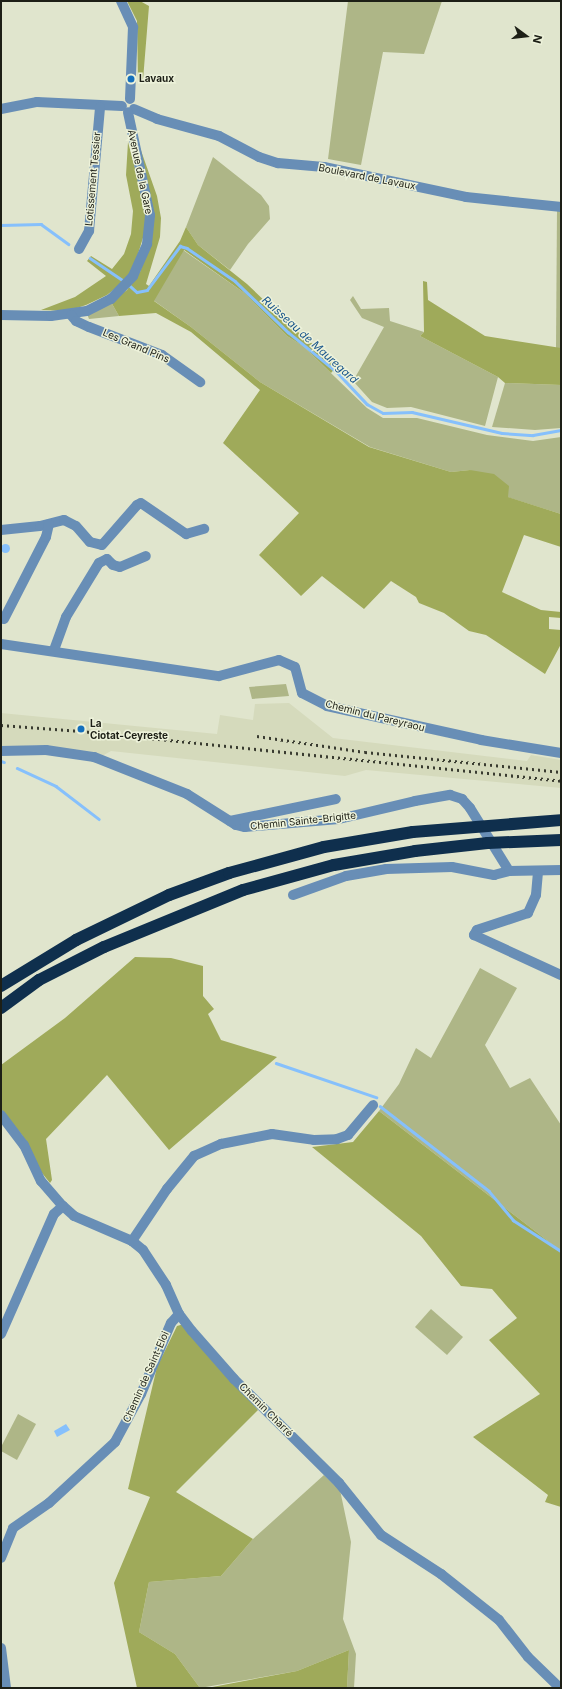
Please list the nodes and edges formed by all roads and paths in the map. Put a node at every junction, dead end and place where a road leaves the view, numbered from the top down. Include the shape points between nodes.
1 (121, 1) edge
2 (100, 107) junction
3 (128, 107) junction
4 (1, 109) edge
5 (561, 207) edge
6 (79, 249) dead end
7 (1, 315) edge
8 (71, 315) junction
9 (200, 382) dead end
10 (49, 524) junction
11 (204, 529) dead end
12 (1, 530) edge
13 (146, 556) dead end
14 (4, 619) dead end
15 (1, 644) edge
16 (54, 650) junction
17 (1, 751) edge
18 (561, 753) edge
19 (336, 799) dead end
20 (561, 820) edge
21 (230, 821) junction
22 (561, 840) edge
23 (561, 870) edge
24 (509, 871) junction
25 (538, 872) junction
26 (293, 895) dead end
27 (561, 975) edge
28 (1, 986) edge
29 (1, 1008) edge
30 (373, 1105) dead end
31 (1, 1115) edge
32 (63, 1206) junction
33 (132, 1241) junction
34 (179, 1314) junction
35 (1, 1334) edge
36 (1, 1558) edge
37 (1, 1648) edge
38 (6, 1688) edge
39 (560, 1688) edge

1 - 3 street, Avenue de la Gare via 134,27
2 - 3 street, Boulevard de Lavaux
2 - 4 street, Boulevard de Lavaux via 37,102
2 - 6 street, Lotissement Tessier via 89,231
3 - 5 street, Boulevard de Lavaux via 157,119 219,136 259,157 278,163 324,167 466,197
3 - 8 street, Avenue de la Gare via 150,215 147,244 133,276 122,290 100,306
7 - 8 street, Avenue de la Gare
8 - 9 street, Les Grand Pins via 76,321 89,327 162,355
10 - 11 street via 68,520 90,542 102,546 141,503 186,534
10 - 12 street
10 - 14 street via 46,537
13 - 16 street via 120,566 105,559 99,563 66,617
15 - 16 street, Chemin du Pareyraou
16 - 18 street, Chemin du Pareyraou via 219,676 279,660 291,664 297,674 302,693 314,701 481,740
17 - 21 street, Chemin Sainte-Brigitte via 46,750 94,757 187,794
19 - 21 street
20 - 28 highway via 414,832 324,848 229,873 169,895 76,940
21 - 24 street, Chemin Sainte-Brigitte via 245,827 339,819 450,795 462,799 470,808
22 - 29 highway via 488,843 415,851 334,865 243,890 104,946 39,980
23 - 25 street
24 - 25 street
24 - 26 street via 494,875 452,867 386,869 346,876
25 - 27 street via 536,895 528,914 477,930 476,938
30 - 33 street via 348,1135 336,1139 301,1139 272,1134 221,1144 194,1156
31 - 32 street, Chemin Charré via 24,1145 41,1181
32 - 33 street, Chemin Charré via 74,1216
32 - 35 street via 54,1214
33 - 34 street, Chemin Charré via 153,1261
34 - 36 street, Chemin de Saint-Eloi via 171,1323 141,1394 115,1442 49,1502 13,1528
34 - 39 street, Chemin Charré via 234,1378 339,1483 381,1535 441,1574 499,1620 528,1658
37 - 38 street

